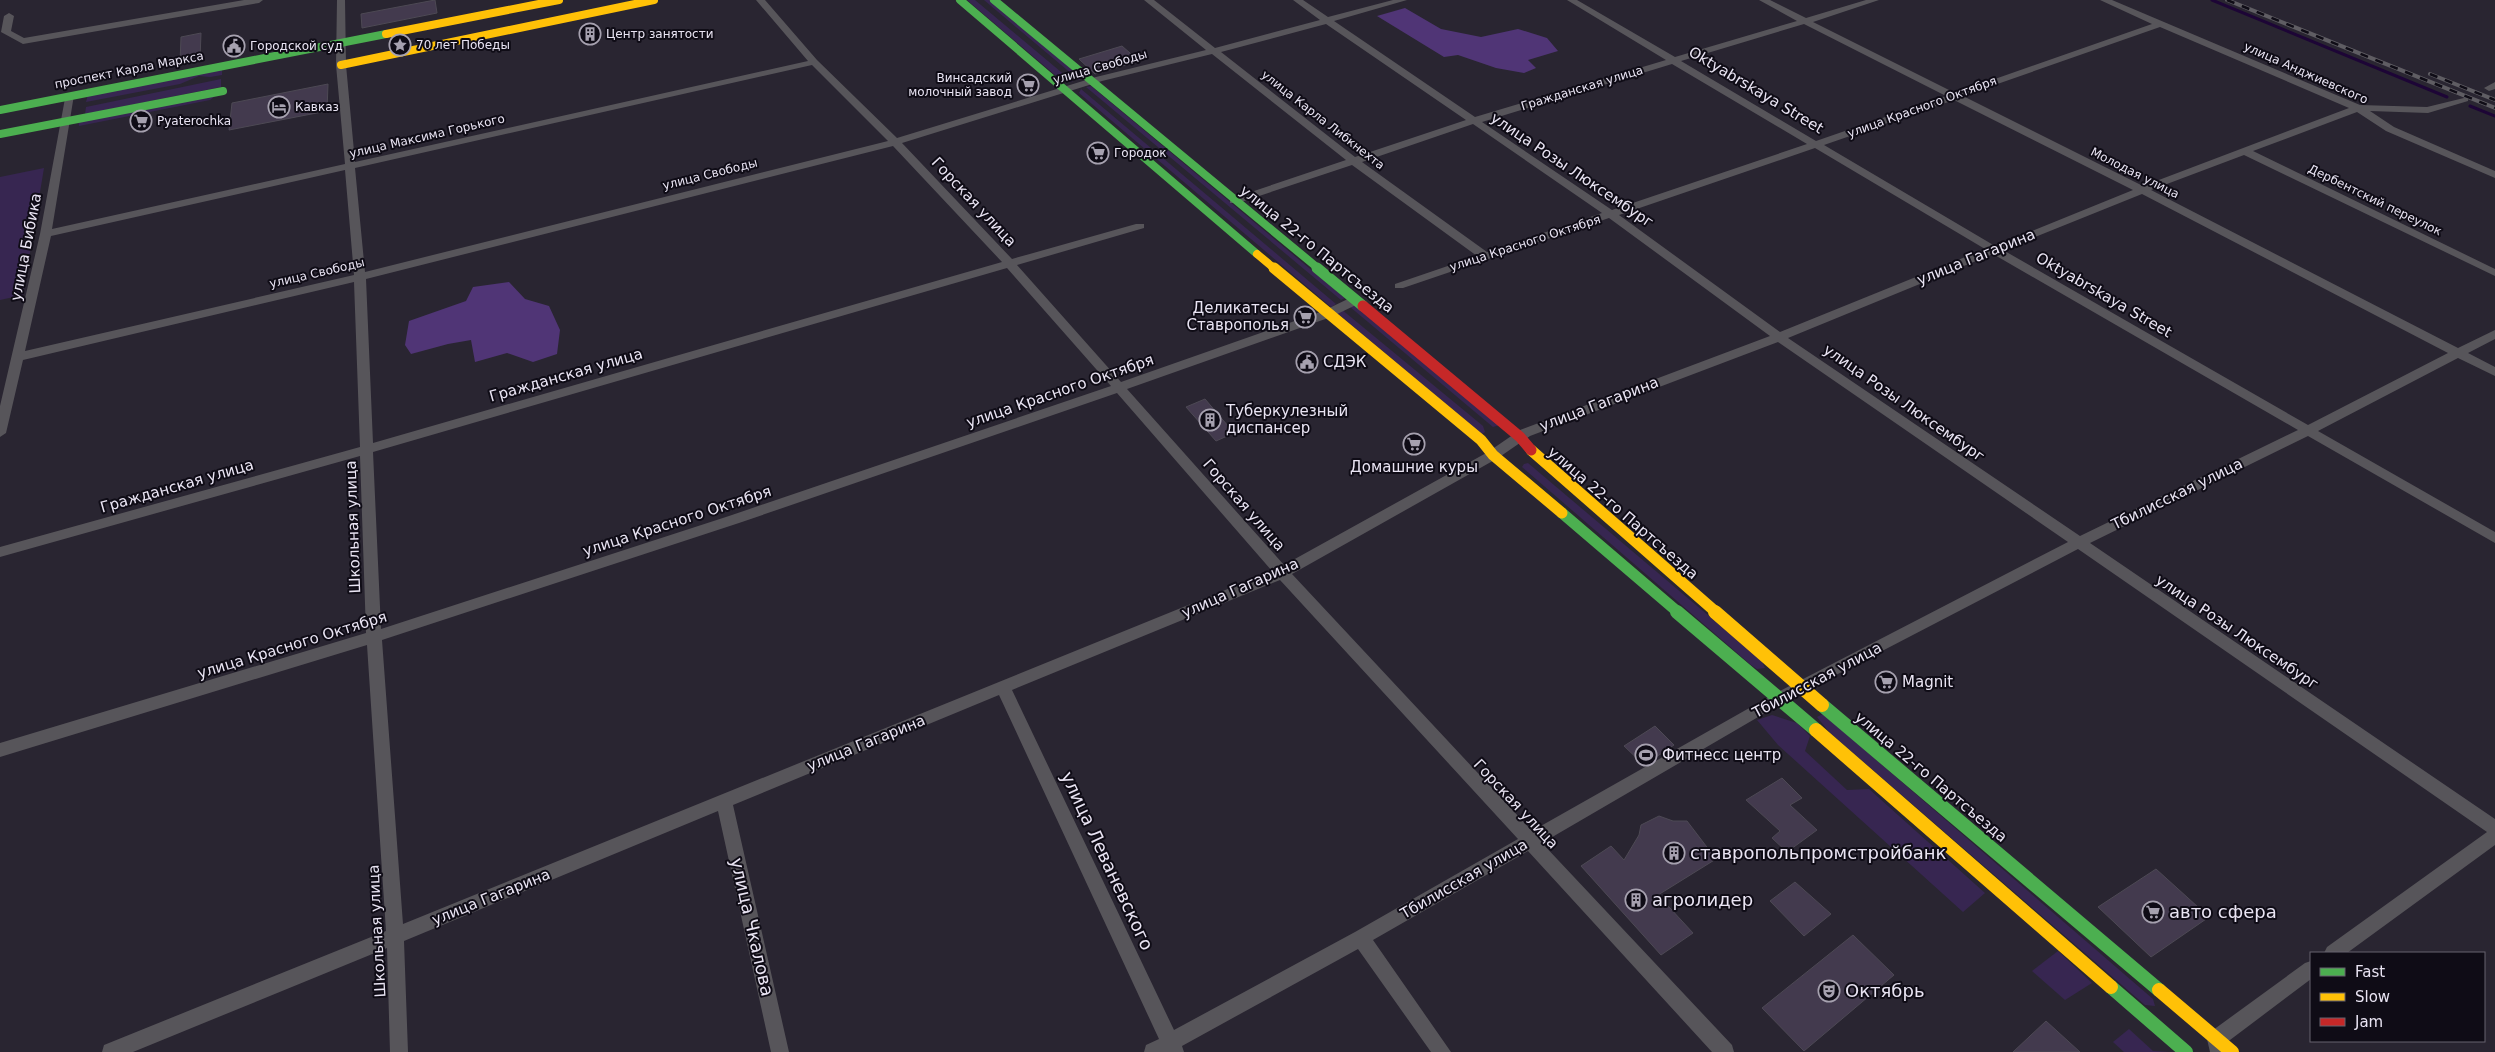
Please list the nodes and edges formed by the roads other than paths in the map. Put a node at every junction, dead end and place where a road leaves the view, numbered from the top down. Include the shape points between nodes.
1 (260, 0) edge
2 (341, 0) edge
3 (559, 0) edge
4 (654, 0) edge
5 (760, 0) edge
6 (960, 0) edge
7 (994, 0) edge
8 (1148, 0) edge
9 (1297, 0) edge
10 (1403, 0) edge
11 (1571, 0) edge
12 (1763, 0) edge
13 (1875, 0) edge
14 (2104, 0) edge
15 (9, 16) dead end
16 (1326, 21) junction
17 (1806, 21) junction
18 (2161, 24) junction
19 (341, 44) junction
20 (1214, 51) junction
21 (1676, 60) junction
22 (814, 62) junction
23 (341, 65) junction
24 (1092, 81) junction
25 (1066, 90) junction
26 (223, 91) dead end
27 (69, 95) junction
28 (1952, 96) junction
29 (2465, 98) dead end
30 (2358, 108) junction
31 (0, 110) edge
32 (64, 121) junction
33 (1473, 121) junction
34 (0, 134) edge
35 (895, 142) junction
36 (1817, 144) junction
37 (2244, 151) junction
38 (1354, 161) junction
39 (350, 166) junction
40 (2495, 175) edge
41 (2142, 190) junction
42 (1234, 201) junction
43 (1612, 215) junction
44 (1140, 226) dead end
45 (46, 234) junction
46 (1994, 250) junction
47 (1485, 256) junction
48 (1009, 263) junction
49 (2495, 273) edge
50 (360, 277) junction
51 (1398, 286) dead end
52 (1356, 300) junction
53 (1327, 314) junction
54 (2495, 334) edge
55 (1779, 336) junction
56 (2458, 352) junction
57 (18, 357) junction
58 (2495, 372) edge
59 (1120, 388) junction
60 (2309, 430) junction
61 (0, 433) edge
62 (1520, 437) junction
63 (366, 450) junction
64 (1493, 455) junction
65 (2495, 538) edge
66 (2078, 543) junction
67 (0, 552) edge
68 (1282, 573) junction
69 (374, 637) junction
70 (1003, 687) junction
71 (1801, 687) junction
72 (1778, 698) junction
73 (0, 750) edge
74 (724, 802) junction
75 (2495, 828) edge
76 (2495, 835) edge
77 (1528, 842) junction
78 (395, 936) junction
79 (1361, 938) junction
80 (2334, 952) edge
81 (2310, 970) edge
82 (2217, 1045) edge
83 (1173, 1047) edge
84 (112, 1052) edge
85 (399, 1052) edge
86 (780, 1052) edge
87 (1153, 1052) edge
88 (1442, 1052) edge
89 (1725, 1052) edge
90 (2186, 1052) edge
91 (2232, 1052) edge

1 - 15 street via 23,41 6,32
2 - 19 street, Школьная улица
3 - 19 main road, проспект Карла Маркса
4 - 23 main road
5 - 22 street, Горская улица
6 - 25 main road
7 - 24 main road, улица 22-го Партсъезда
8 - 20 street, улица Карла Либкнехта
9 - 16 street, улица Розы Люксембург
10 - 16 street, улица Свободы
11 - 21 street, Oktyabrskaya Street
12 - 17 street, Молодая улица
13 - 17 street, Гражданская улица
14 - 18 street, улица Анджиевского
16 - 20 street, улица Свободы
16 - 33 street, улица Розы Люксембург
17 - 21 street, Гражданская улица
17 - 28 street, Молодая улица
18 - 28 street, улица Красного Октября
18 - 30 street, улица Анджиевского
19 - 23 street, Школьная улица
19 - 27 main road, проспект Карла Маркса
20 - 24 street, улица Свободы
20 - 38 street, улица Карла Либкнехта
21 - 33 street, Гражданская улица
21 - 36 street, Oktyabrskaya Street
22 - 35 street, Горская улица
22 - 39 street, улица Максима Горького
23 - 39 street, Школьная улица
24 - 25 street, улица Свободы
24 - 42 main road, улица 22-го Партсъезда
25 - 35 street, улица Свободы
25 - 53 main road
26 - 32 main road
27 - 31 main road, проспект Карла Маркса
27 - 32 street, улица Бибика
28 - 36 street, улица Красного Октября
28 - 41 street, Молодая улица
29 - 30 street via 2428,110
30 - 37 street, улица Гагарина
30 - 40 street, улица Анджиевского via 2390,129
32 - 34 main road
32 - 45 street, улица Бибика
33 - 38 street, Гражданская улица
33 - 43 street, улица Розы Люксембург
35 - 48 street, Горская улица
35 - 50 street, улица Свободы
36 - 43 street, улица Красного Октября
36 - 46 street, Oktyabrskaya Street
37 - 41 street, улица Гагарина
37 - 49 street, Дербентский переулок
38 - 42 street, Гражданская улица
38 - 47 street, улица Карла Либкнехта
39 - 45 street, улица Максима Горького
39 - 50 street, Школьная улица
41 - 46 street, улица Гагарина
41 - 56 street, Молодая улица
42 - 52 main road, улица 22-го Партсъезда
43 - 47 street, улица Красного Октября
43 - 55 street, улица Розы Люксембург
44 - 48 street, Гражданская улица
45 - 57 street, улица Бибика
46 - 55 street, улица Гагарина
46 - 60 street, Oktyabrskaya Street
47 - 51 street, улица Красного Октября
48 - 59 street, Горская улица
48 - 63 street, Гражданская улица
50 - 57 street, улица Свободы
50 - 63 street, Школьная улица
52 - 53 street, улица Красного Октября
52 - 62 main road, улица 22-го Партсъезда
53 - 59 street, улица Красного Октября
53 - 64 main road via 1481,440
54 - 56 street, Тбилисская улица
55 - 62 street, улица Гагарина via 1525,432
55 - 66 street, улица Розы Люксембург
56 - 58 street, Молодая улица
56 - 60 street, Тбилисская улица
57 - 61 street, улица Бибика
59 - 68 street, Горская улица
59 - 69 street, улица Красного Октября via 812,494
60 - 65 street, Oktyabrskaya Street
60 - 66 street, Тбилисская улица
62 - 64 street, улица Гагарина
62 - 71 main road, улица 22-го Партсъезда via 1536,457
63 - 67 street, Гражданская улица
63 - 69 street, Школьная улица
64 - 68 street, улица Гагарина
64 - 72 main road
66 - 71 street, Тбилисская улица
66 - 75 street, улица Розы Люксембург
68 - 70 street, улица Гагарина
68 - 77 street, Горская улица
69 - 73 street, улица Красного Октября
69 - 78 street, Школьная улица
70 - 74 street, улица Гагарина
70 - 83 street, улица Леваневского
71 - 72 street, Тбилисская улица
71 - 82 main road, улица 22-го Партсъезда
72 - 77 street, Тбилисская улица
72 - 90 main road
74 - 78 street, улица Гагарина
74 - 86 street, улица Чкалова
76 - 80 street
77 - 79 street, Тбилисская улица
77 - 89 street, Горская улица
78 - 84 street, улица Гагарина
78 - 85 street, Школьная улица
79 - 83 street, Тбилисская улица
79 - 88 street
81 - 82 street
82 - 91 main road, улица 22-го Партсъезда
83 - 87 street, Тбилисская улица

